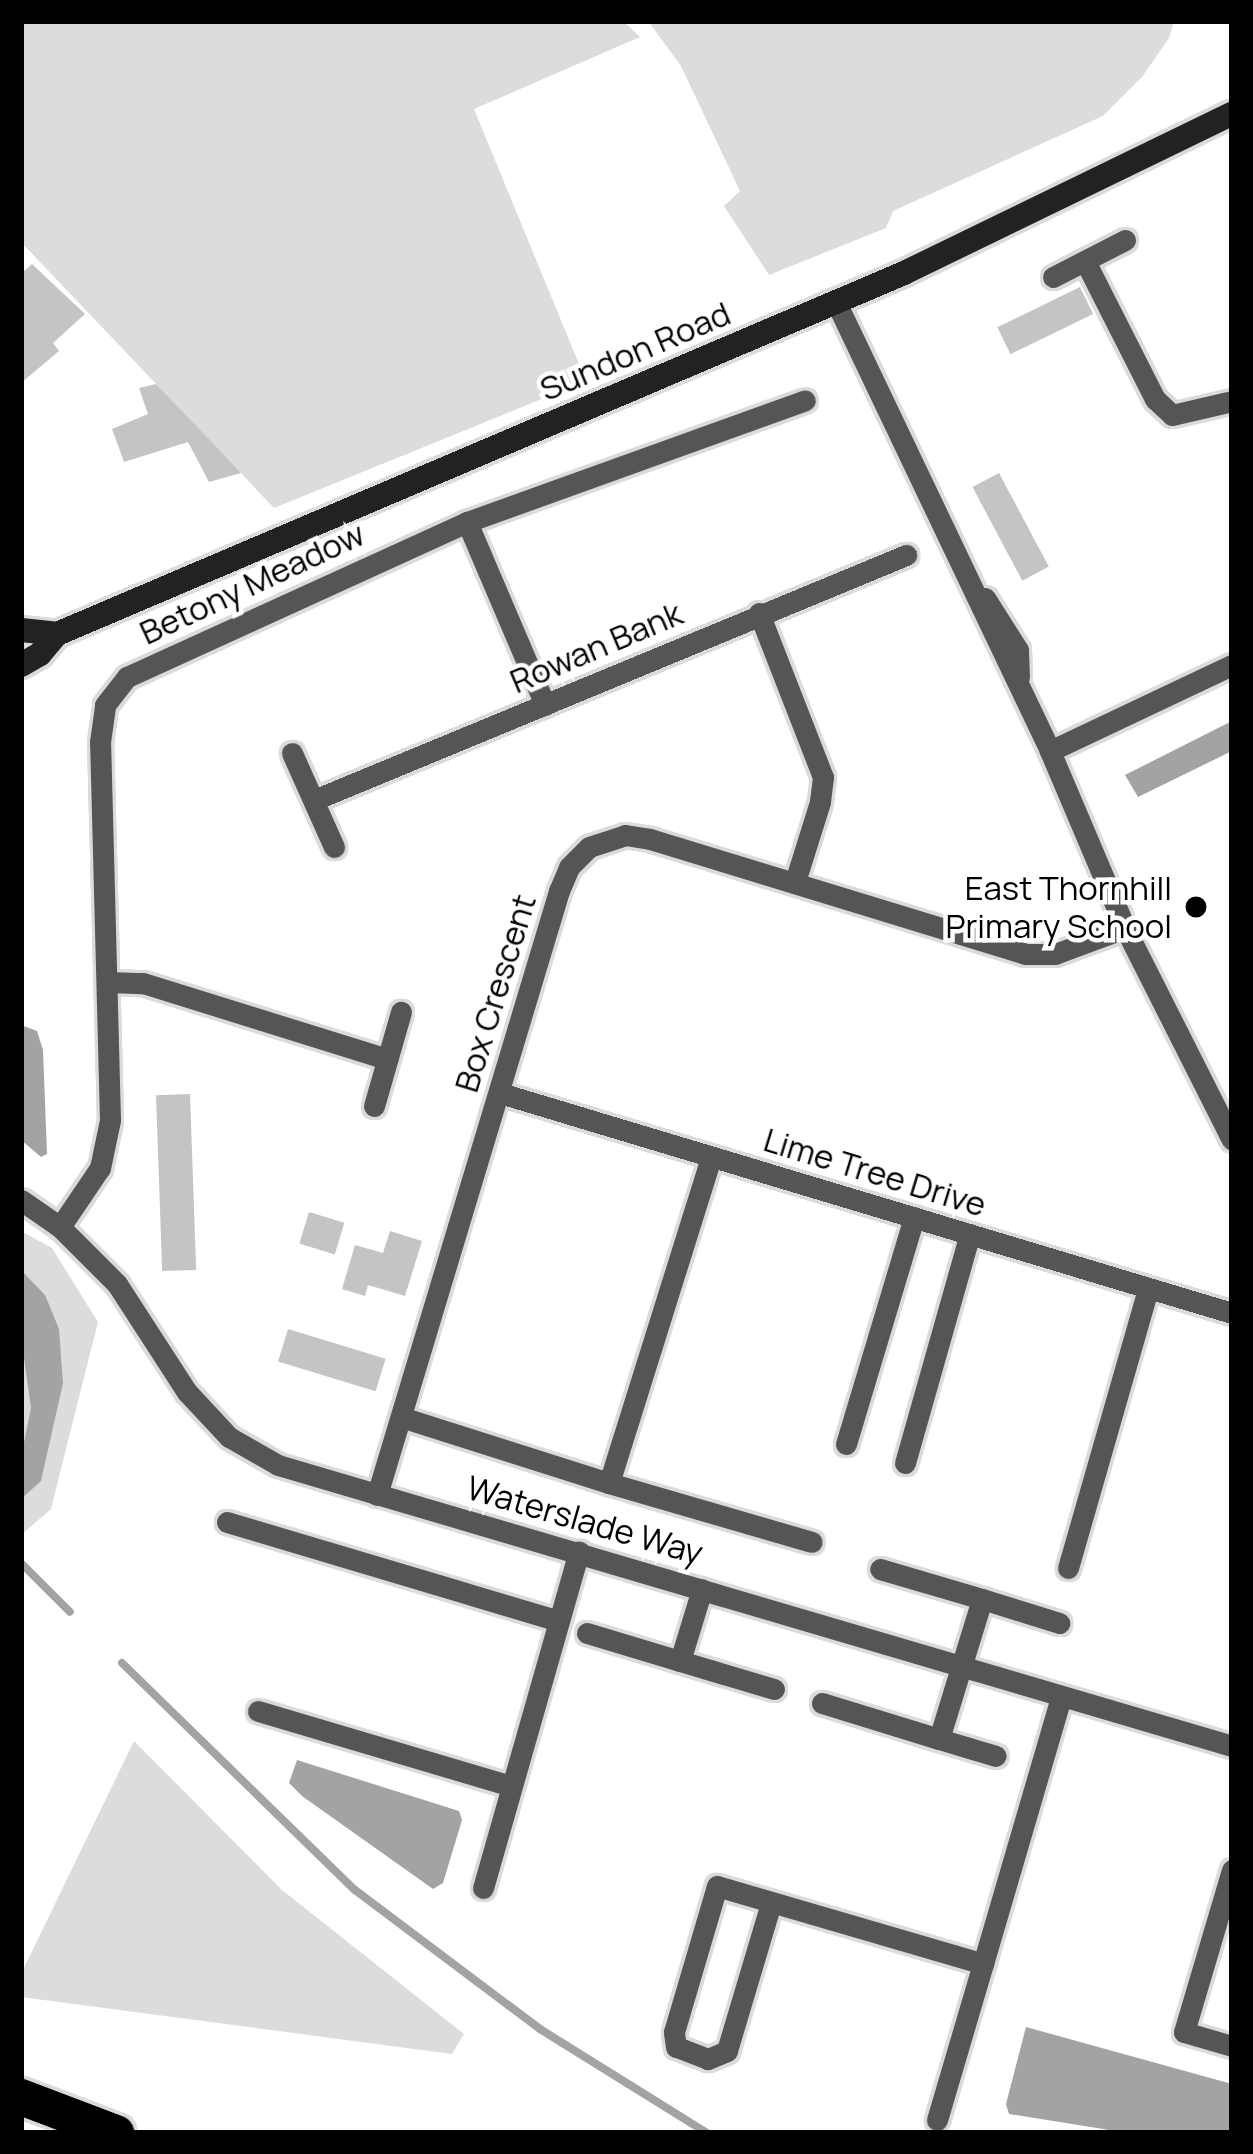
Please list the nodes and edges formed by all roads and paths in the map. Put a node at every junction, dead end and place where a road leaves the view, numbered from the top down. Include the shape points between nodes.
1 (1232, 114) edge
2 (1124, 240) dead end
3 (1085, 261) junction
4 (1052, 277) dead end
5 (836, 302) junction
6 (805, 400) dead end
7 (1232, 401) edge
8 (467, 522) junction
9 (906, 555) dead end
10 (759, 613) junction
11 (21, 630) edge
12 (57, 634) junction
13 (21, 665) edge
14 (1232, 665) edge
15 (545, 705) junction
16 (1050, 751) junction
17 (292, 753) dead end
18 (314, 800) junction
19 (334, 847) dead end
20 (795, 881) junction
21 (1125, 928) junction
22 (108, 982) junction
23 (400, 1012) dead end
24 (387, 1059) junction
25 (500, 1093) junction
26 (374, 1106) dead end
27 (1232, 1140) edge
28 (711, 1157) junction
29 (21, 1200) edge
30 (914, 1217) junction
31 (60, 1227) junction
32 (970, 1234) junction
33 (1148, 1289) junction
34 (1232, 1312) edge
35 (401, 1418) junction
36 (846, 1444) dead end
37 (905, 1462) dead end
38 (609, 1483) junction
39 (377, 1495) junction
40 (227, 1522) dead end
41 (812, 1541) dead end
42 (579, 1551) junction
43 (880, 1568) dead end
44 (1069, 1568) dead end
45 (702, 1589) junction
46 (982, 1599) junction
47 (559, 1621) junction
48 (1059, 1623) dead end
49 (587, 1633) dead end
50 (680, 1660) junction
51 (962, 1668) junction
52 (774, 1689) dead end
53 (1061, 1698) junction
54 (822, 1703) dead end
55 (258, 1711) dead end
56 (939, 1739) junction
57 (1232, 1746) edge
58 (996, 1756) dead end
59 (511, 1786) junction
60 (1232, 1870) edge
61 (483, 1888) dead end
62 (771, 1903) junction
63 (983, 1964) junction
64 (1232, 2046) edge
65 (21, 2097) edge
66 (938, 2120) dead end
67 (116, 2133) edge

1 - 5 street, Sundon Road
2 - 3 street
3 - 4 street
3 - 7 street via 1155,399 1172,415
5 - 12 street, Sundon Road
5 - 16 street via 962,570 1005,622 1018,650 1020,690
6 - 8 street, Betony Meadow
8 - 15 street
8 - 22 street, Betony Meadow via 127,677 105,705
9 - 10 street, Rowan Bank
10 - 15 street, Rowan Bank
10 - 20 street via 823,777
11 - 12 street, Sundon Road
12 - 13 street, Sundon Road
14 - 16 street
15 - 18 street, Rowan Bank
16 - 21 street
17 - 18 street
18 - 19 street
20 - 21 street, Box Crescent via 1025,953 1054,954
20 - 25 street, Box Crescent via 638,837 589,847 560,891
21 - 27 street
22 - 24 street via 143,983
22 - 31 street, Betony Meadow via 105,1146 88,1193
23 - 24 street
24 - 26 street
25 - 28 street, Lime Tree Drive
25 - 35 street, Box Crescent
28 - 30 street, Lime Tree Drive
28 - 38 street
29 - 31 street, Waterslade Way
30 - 32 street, Lime Tree Drive
30 - 36 street
31 - 39 street, Waterslade Way via 117,1284 187,1392 229,1437 278,1465
32 - 33 street, Lime Tree Drive
32 - 37 street
33 - 34 street, Lime Tree Drive
33 - 44 street
35 - 38 street
35 - 39 street, Box Crescent
38 - 41 street
39 - 42 street, Waterslade Way
40 - 47 street
42 - 45 street, Waterslade Way
42 - 47 street
43 - 46 street
45 - 50 street
45 - 51 street, Waterslade Way
46 - 48 street
46 - 51 street
47 - 59 street
49 - 50 street
50 - 52 street
51 - 53 street, Waterslade Way
51 - 56 street
53 - 57 street, Waterslade Way
53 - 63 street
54 - 56 street
55 - 59 street
56 - 58 street
59 - 61 street
60 - 64 street via 1184,2032
62 - 62 street via 717,1886 676,2047 708,2059 727,2051
62 - 63 street
63 - 66 street
65 - 67 highway

